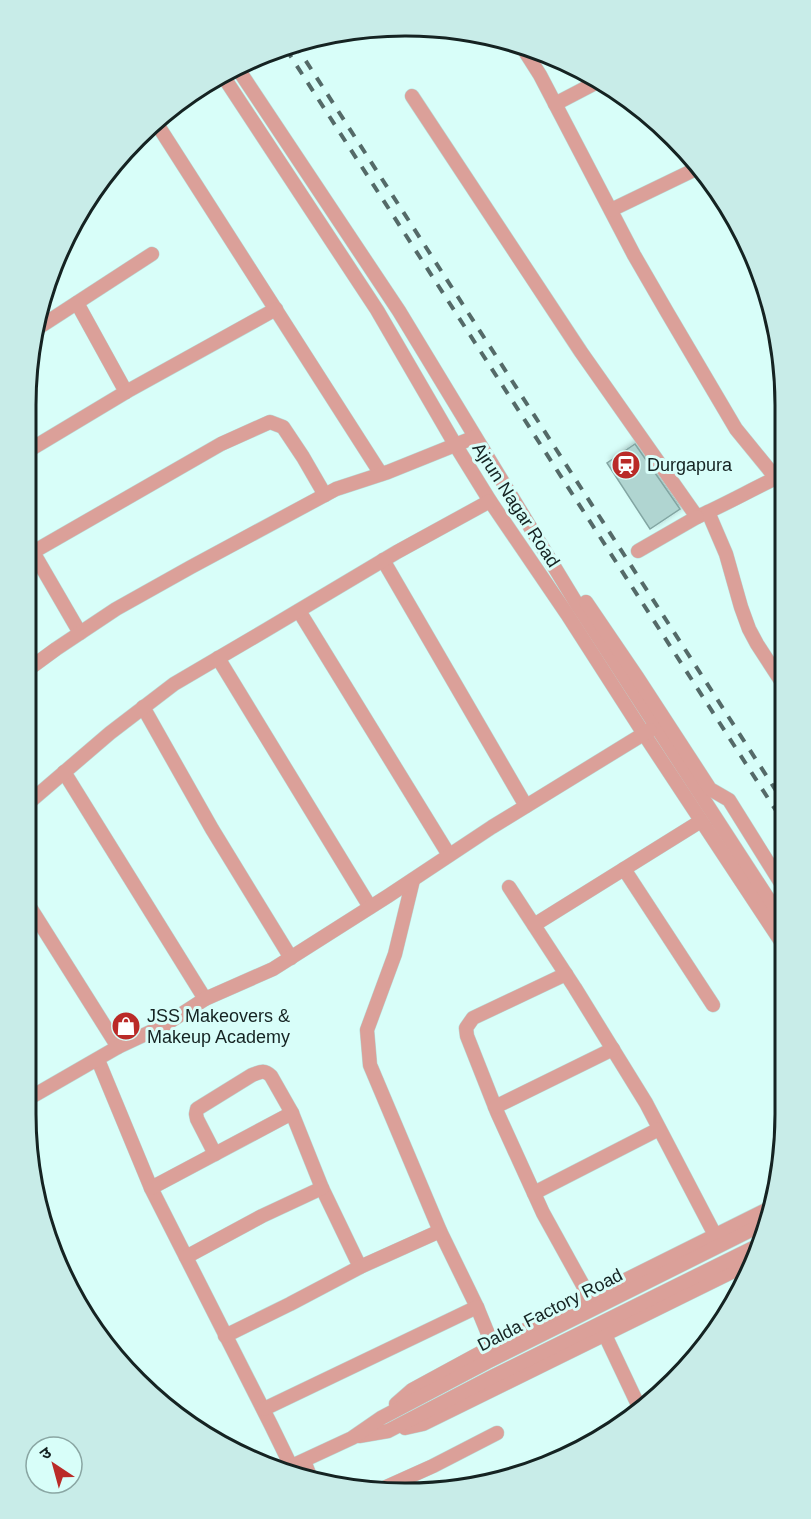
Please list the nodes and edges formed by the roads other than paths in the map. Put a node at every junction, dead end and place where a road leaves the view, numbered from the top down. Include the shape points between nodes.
1 (530, 58) edge
2 (242, 74) edge
3 (227, 82) edge
4 (590, 86) edge
5 (412, 96) dead end
6 (555, 104) junction
7 (160, 129) edge
8 (691, 171) edge
9 (611, 210) junction
10 (152, 254) dead end
11 (77, 303) junction
12 (276, 309) junction
13 (46, 322) edge
14 (126, 392) junction
15 (475, 437) junction
16 (36, 446) edge
17 (456, 446) junction
18 (775, 473) edge
19 (381, 474) junction
20 (775, 479) edge
21 (325, 495) junction
22 (490, 501) junction
23 (703, 515) junction
24 (36, 542) edge
25 (638, 551) dead end
26 (36, 558) edge
27 (383, 560) junction
28 (299, 611) junction
29 (567, 614) junction
30 (80, 633) junction
31 (218, 658) junction
32 (36, 664) edge
33 (775, 672) edge
34 (143, 707) junction
35 (649, 730) junction
36 (64, 772) junction
37 (36, 796) edge
38 (526, 806) junction
39 (701, 821) junction
40 (449, 855) junction
41 (624, 869) junction
42 (775, 874) edge
43 (413, 880) junction
44 (509, 887) dead end
45 (370, 907) junction
46 (775, 910) edge
47 (36, 917) edge
48 (534, 925) junction
49 (775, 932) edge
50 (291, 958) junction
51 (566, 974) junction
52 (206, 999) junction
53 (713, 1005) dead end
54 (118, 1047) junction
55 (613, 1049) junction
56 (98, 1060) junction
57 (36, 1095) edge
58 (495, 1107) junction
59 (292, 1113) junction
60 (659, 1130) junction
61 (215, 1154) junction
62 (151, 1188) junction
63 (322, 1188) junction
64 (534, 1193) junction
65 (761, 1212) edge
66 (756, 1227) edge
67 (440, 1231) junction
68 (715, 1234) junction
69 (749, 1250) edge
70 (186, 1257) junction
71 (360, 1266) junction
72 (741, 1267) edge
73 (590, 1298) junction
74 (477, 1307) junction
75 (605, 1335) junction
76 (225, 1336) junction
77 (493, 1346) junction
78 (636, 1402) edge
79 (264, 1410) junction
80 (381, 1418) junction
81 (388, 1431) junction
82 (497, 1433) dead end
83 (352, 1438) junction
84 (304, 1461) junction
85 (285, 1462) edge
86 (294, 1465) edge
87 (307, 1469) edge
88 (396, 1483) edge

1 - 6 street
2 - 15 street, Ajrun Nagar Road via 399,312
3 - 17 street, Ajrun Nagar Road via 377,310
4 - 6 street
5 - 23 street via 581,352
6 - 9 street
7 - 12 street
8 - 9 street
9 - 18 street via 736,429
10 - 11 street
11 - 13 street
11 - 14 street
12 - 14 street
12 - 19 street
14 - 16 street
15 - 17 street
15 - 35 street, Ajrun Nagar Road
17 - 19 street
17 - 22 street, Ajrun Nagar Road
19 - 21 street
20 - 23 street
21 - 24 street via 283,427 270,422
21 - 30 street via 116,609
22 - 27 street
22 - 29 street, Ajrun Nagar Road
23 - 25 street
23 - 33 street via 726,554 749,628
26 - 30 street
27 - 28 street
27 - 38 street
28 - 31 street
28 - 40 street
29 - 35 street, Ajrun Nagar Road
29 - 42 street via 589,600 710,789 729,800
30 - 32 street
31 - 34 street
31 - 45 street
34 - 36 street
34 - 50 street
35 - 38 street
35 - 39 street, Ajrun Nagar Road
35 - 46 street, Ajrun Nagar Road
36 - 37 street
36 - 52 street
38 - 40 street
39 - 41 street
39 - 49 street, Ajrun Nagar Road
40 - 43 street
41 - 48 street
41 - 53 street
43 - 45 street
43 - 67 street via 395,954 366,1030 370,1065
44 - 48 street
45 - 50 street
47 - 54 street
48 - 51 street
50 - 52 street
51 - 55 street
51 - 58 street via 473,1018 466,1028
52 - 54 street via 163,1026
54 - 56 street
55 - 58 street
55 - 60 street
56 - 57 street
56 - 62 street
58 - 64 street
59 - 61 street
59 - 61 street via 271,1076 264,1071 252,1075 196,1111
59 - 63 street
60 - 64 street
60 - 68 street
61 - 62 street
62 - 70 street
63 - 70 street
63 - 71 street
64 - 73 street
65 - 68 street
66 - 80 street, Dalda Factory Road
67 - 71 street
67 - 74 street
68 - 73 street
69 - 81 street, Dalda Factory Road
70 - 76 street
71 - 76 street
72 - 75 street
73 - 77 street
74 - 77 street
74 - 79 street
75 - 78 street
75 - 81 street via 423,1424
76 - 79 street
77 - 80 street via 412,1390
79 - 85 street
80 - 83 street, Dalda Factory Road
81 - 83 street, Dalda Factory Road
82 - 88 street
83 - 84 street, Dalda Factory Road
84 - 86 street, Dalda Factory Road
84 - 87 street

